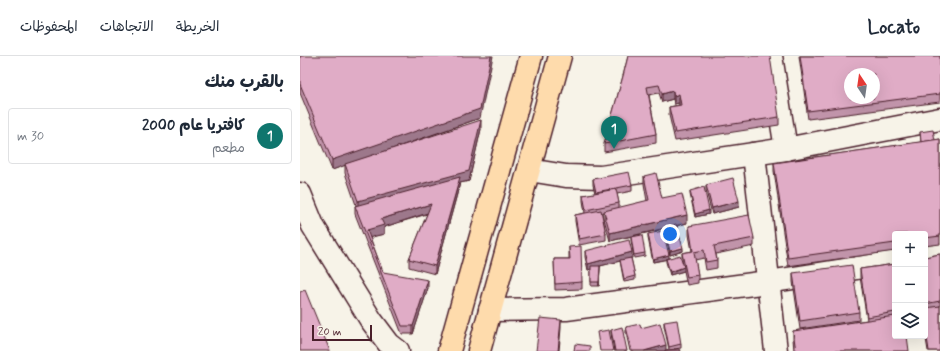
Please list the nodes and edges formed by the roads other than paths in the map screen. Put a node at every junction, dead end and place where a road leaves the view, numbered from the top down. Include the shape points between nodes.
1 (531, 56) edge
2 (560, 56) edge
3 (771, 56) edge
4 (940, 119) edge
5 (786, 149) junction
6 (754, 154) junction
7 (529, 170) junction
8 (300, 194) edge
9 (892, 262) edge
10 (768, 282) junction
11 (490, 310) junction
12 (398, 351) edge
13 (448, 351) edge
14 (479, 351) edge
15 (776, 351) edge

1 - 13 main road
2 - 7 main road
3 - 5 street
4 - 5 street
5 - 6 street
6 - 7 street via 600,177 566,176
6 - 10 street
7 - 11 main road
8 - 12 street via 314,226 371,320 389,344
9 - 10 street
10 - 11 street via 566,309
10 - 15 street
11 - 14 main road

